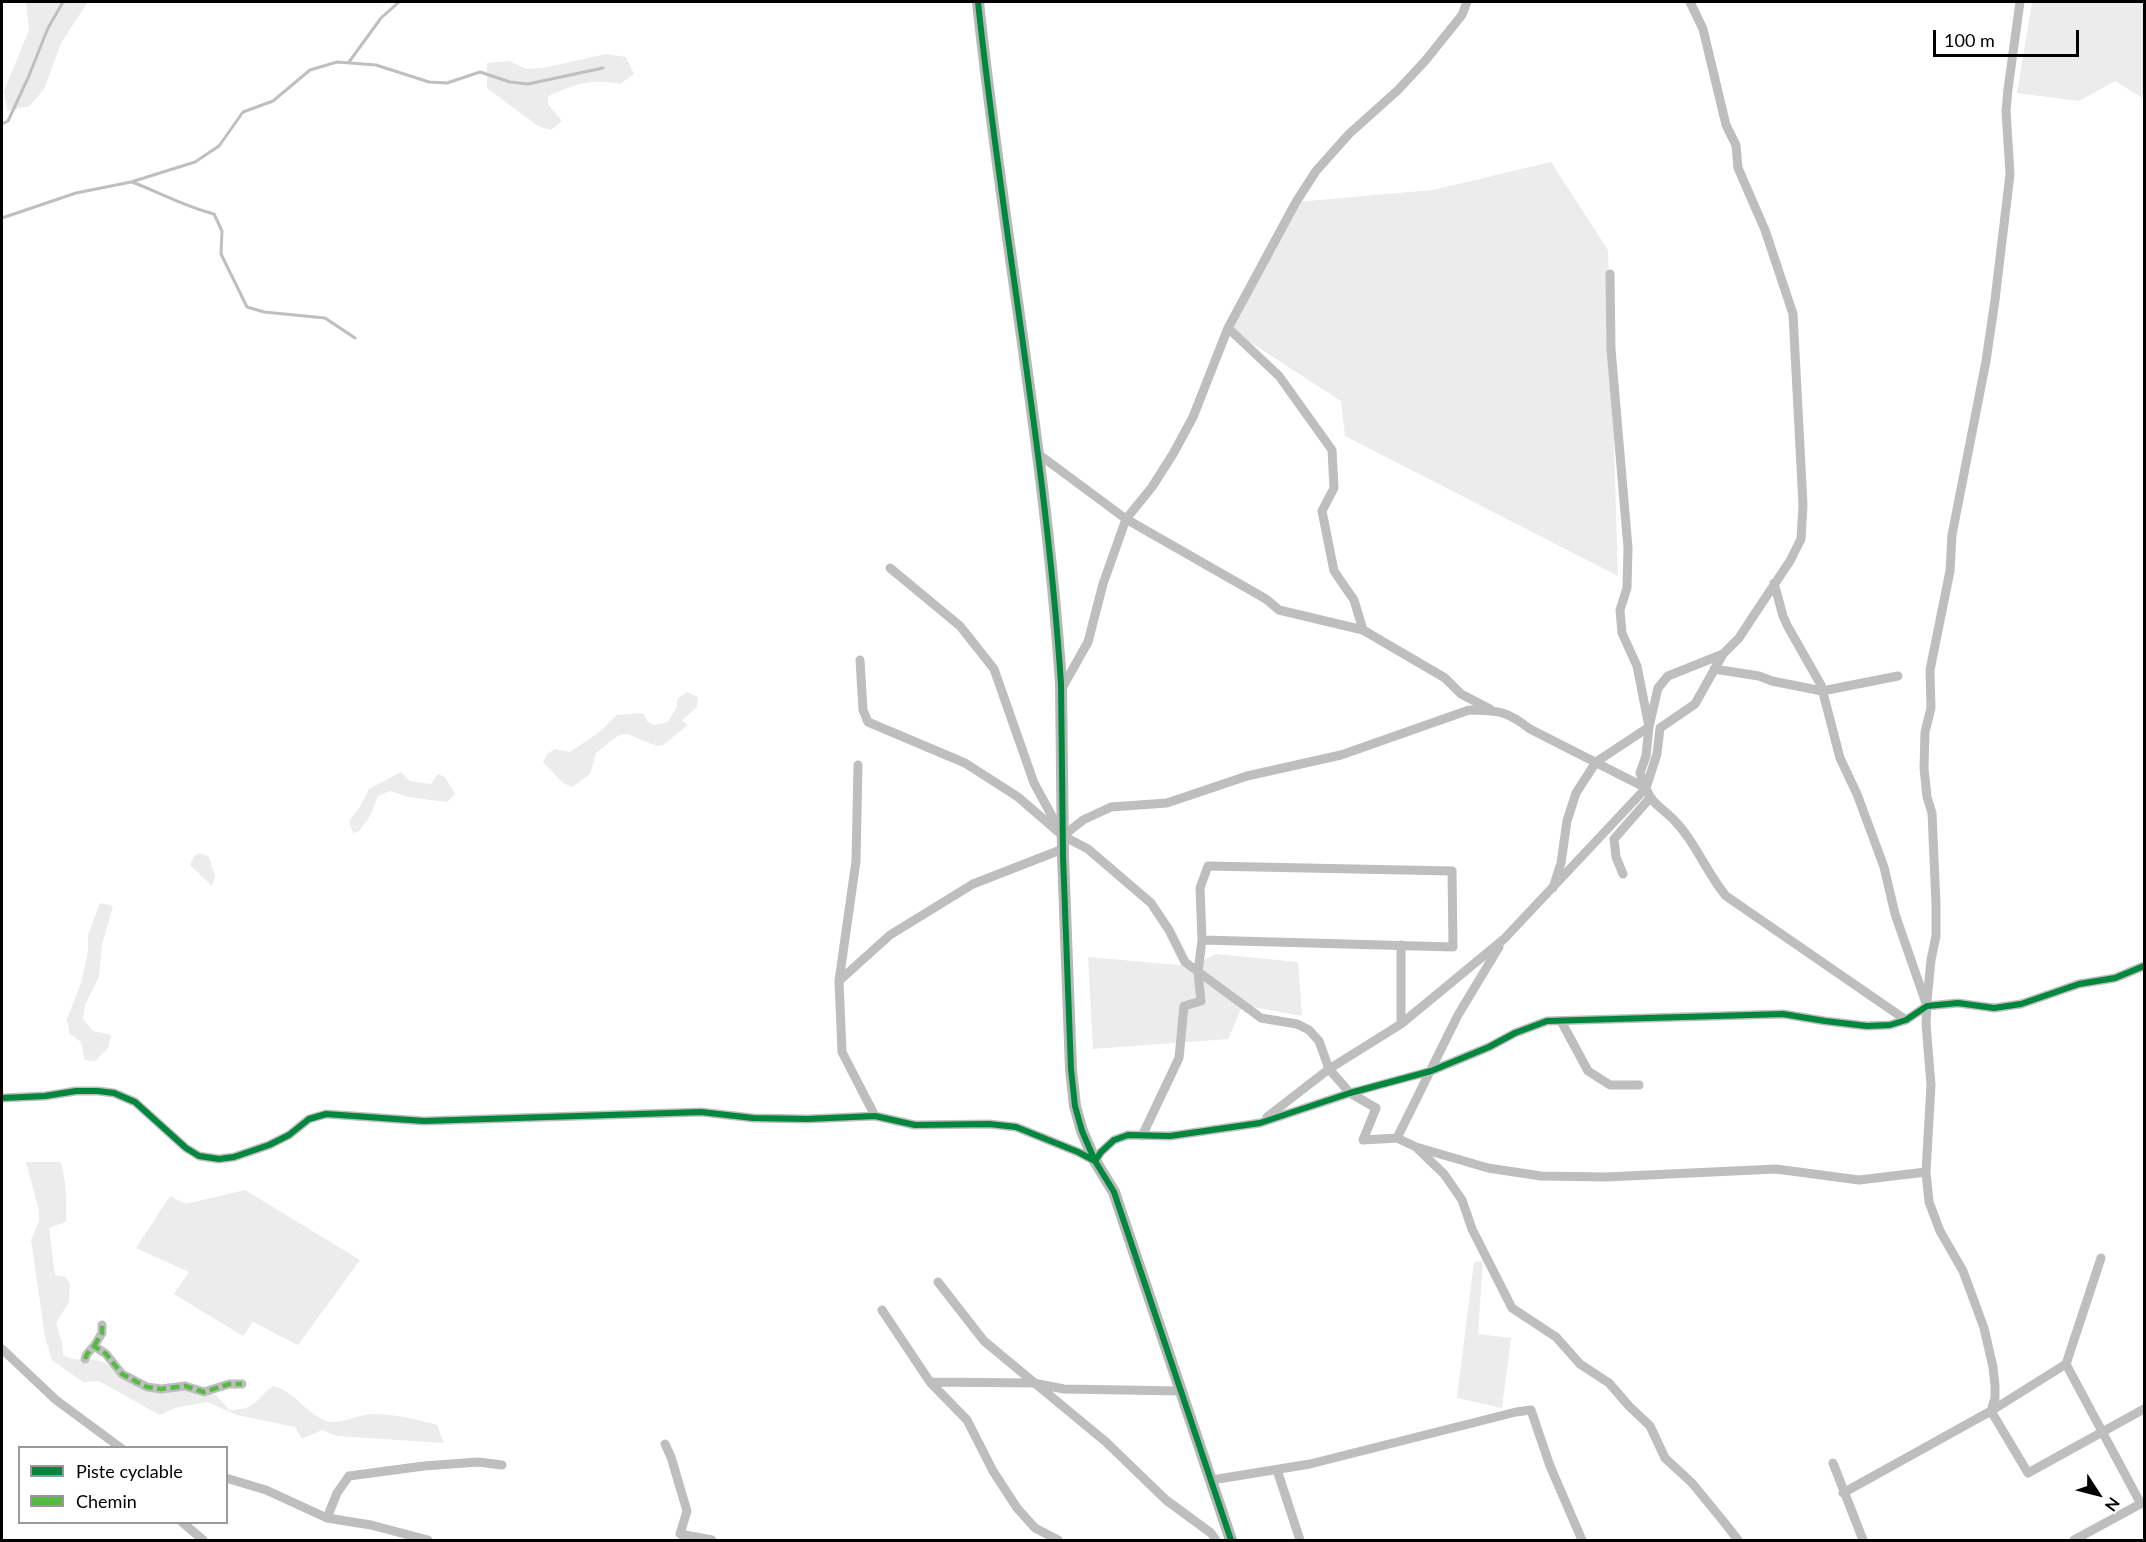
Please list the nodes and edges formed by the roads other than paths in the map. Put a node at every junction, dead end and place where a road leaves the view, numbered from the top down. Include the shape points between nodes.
1 (978, 2) edge
2 (1467, 2) edge
3 (1690, 2) edge
4 (2020, 2) edge
5 (1610, 274) dead end
6 (1228, 328) junction
7 (1037, 453) junction
8 (1126, 519) junction
9 (890, 568) dead end
10 (1774, 583) junction
11 (1363, 630) junction
12 (1723, 654) junction
13 (860, 660) dead end
14 (1714, 669) junction
15 (1898, 676) dead end
16 (1822, 691) junction
17 (1061, 692) junction
18 (1492, 710) junction
19 (1648, 727) junction
20 (1596, 762) junction
21 (858, 765) dead end
22 (1646, 788) junction
23 (1649, 799) junction
24 (1063, 836) junction
25 (1063, 849) junction
26 (1623, 874) dead end
27 (1553, 888) junction
28 (1504, 939) junction
29 (1202, 940) junction
30 (1401, 945) junction
31 (2145, 966) edge
32 (1198, 972) junction
33 (839, 981) junction
34 (1927, 1006) junction
35 (1906, 1020) junction
36 (1561, 1021) junction
37 (1401, 1024) junction
38 (1329, 1069) junction
39 (1431, 1071) junction
40 (1639, 1084) dead end
41 (1350, 1093) junction
42 (2, 1098) edge
43 (875, 1116) junction
44 (1260, 1123) junction
45 (1142, 1136) junction
46 (1397, 1138) junction
47 (1416, 1147) junction
48 (1095, 1161) junction
49 (1926, 1172) junction
50 (2101, 1258) dead end
51 (938, 1282) dead end
52 (882, 1310) dead end
53 (102, 1325) dead end
54 (94, 1346) junction
55 (2, 1349) edge
56 (86, 1359) dead end
57 (2066, 1364) junction
58 (930, 1382) junction
59 (1033, 1383) junction
60 (242, 1384) dead end
61 (1181, 1391) junction
62 (2145, 1409) edge
63 (1991, 1411) junction
64 (2103, 1432) junction
65 (665, 1444) dead end
66 (118, 1446) edge
67 (1833, 1463) dead end
68 (502, 1465) dead end
69 (1277, 1470) junction
70 (228, 1479) edge
71 (1212, 1480) junction
72 (1843, 1493) junction
73 (2143, 1503) edge
74 (327, 1518) junction
75 (184, 1524) edge
76 (203, 1540) edge
77 (428, 1540) edge
78 (712, 1540) edge
79 (1058, 1540) edge
80 (1216, 1540) edge
81 (1231, 1540) edge
82 (1300, 1540) edge
83 (1582, 1540) edge
84 (1737, 1540) edge
85 (1863, 1540) edge
86 (2074, 1540) edge

1 - 7 street
2 - 6 street via 1425,61 1316,171
3 - 10 street via 1703,29 1726,125 1736,145 1738,168 1765,230 1793,314 1803,505 1801,539
4 - 34 street via 2006,111 2010,174 1995,300 1930,670 1931,708 1925,732 1924,768 1934,837 1936,936
5 - 19 street via 1615,407 1628,548 1627,588 1620,610 1622,633 1637,666
6 - 8 street via 1193,417 1152,487
6 - 11 street via 1279,376 1332,450 1334,488 1322,511 1334,571 1354,600
7 - 8 street
7 - 17 street
8 - 11 street via 1279,610
8 - 17 street via 1088,642
9 - 24 street via 960,626 994,669 1034,783
10 - 12 street via 1739,638
10 - 16 street via 1785,622
11 - 18 street
12 - 14 street
12 - 19 street via 1668,676 1658,688
13 - 24 street via 863,710 868,722 965,763 1018,796
14 - 16 street
14 - 22 street via 1695,704 1660,728
15 - 16 street
16 - 34 street via 1839,758 1884,867 1895,914
17 - 24 street
18 - 20 street via 1513,716 1530,729
18 - 24 street via 1469,710 1341,755 1247,776 1167,803 1111,807 1083,820
19 - 20 street
19 - 22 street via 1640,773
20 - 22 street
20 - 27 street via 1576,793
21 - 33 street via 856,861
22 - 23 street
22 - 27 street
23 - 26 street via 1614,839
23 - 35 street via 1673,819 1694,845 1726,896
24 - 25 street
24 - 32 street via 1088,849 1151,903 1185,962
25 - 33 street via 973,884 890,935
25 - 48 street via 1071,1069 1080,1123
27 - 28 street
28 - 37 street
28 - 39 street via 1458,1015
29 - 30 street
29 - 30 street via 1200,888 1208,866 1452,871 1453,947
29 - 32 street
30 - 37 street
31 - 34 street via 2021,1004 1994,1008 1958,1003
32 - 38 street via 1261,1018 1309,1030 1319,1041
32 - 45 street via 1200,1001 1184,1006 1179,1058
33 - 43 street via 842,1052
34 - 35 street
34 - 49 street via 1931,1085
35 - 36 street via 1868,1026 1772,1014
36 - 39 street via 1547,1021 1515,1033
36 - 40 street via 1588,1071 1610,1085
37 - 38 street
38 - 41 street
38 - 44 street
39 - 41 street
39 - 46 street
41 - 44 street
41 - 46 street via 1376,1108 1363,1140
42 - 43 street via 76,1091 114,1093 135,1102 186,1148 199,1156 219,1159 269,1145 309,1119 326,1114 424,1121 701,1112 753,1118
43 - 48 street via 915,1125 1016,1127
44 - 45 street via 1170,1136
45 - 48 street via 1114,1140
46 - 47 street
47 - 49 street via 1488,1168 1541,1176 1776,1169 1859,1180
47 - 84 street via 1444,1174 1462,1200 1472,1229 1512,1308 1556,1337 1580,1364 1609,1383 1650,1426 1665,1458 1692,1483
48 - 61 street via 1114,1192
49 - 63 street via 1929,1203 1963,1271 1984,1328 1995,1386
50 - 57 street
51 - 59 street via 984,1341
52 - 58 street
53 - 54 street
54 - 56 street
54 - 60 street via 122,1374 147,1387 185,1386 204,1392
55 - 66 street via 56,1400
57 - 63 street
57 - 64 street
58 - 59 street
58 - 79 street via 967,1420 1017,1508 1035,1528
59 - 61 street via 1064,1389
59 - 80 street
61 - 71 street
62 - 64 street
63 - 64 street via 2028,1473
63 - 72 street
64 - 73 street
65 - 78 street via 687,1511 681,1534
67 - 72 street
68 - 74 street via 446,1464 349,1476 337,1492
69 - 71 street
69 - 82 street
69 - 83 street via 1531,1410
70 - 74 street via 266,1490
71 - 81 street
72 - 85 street
73 - 86 street
74 - 77 street
75 - 76 street

